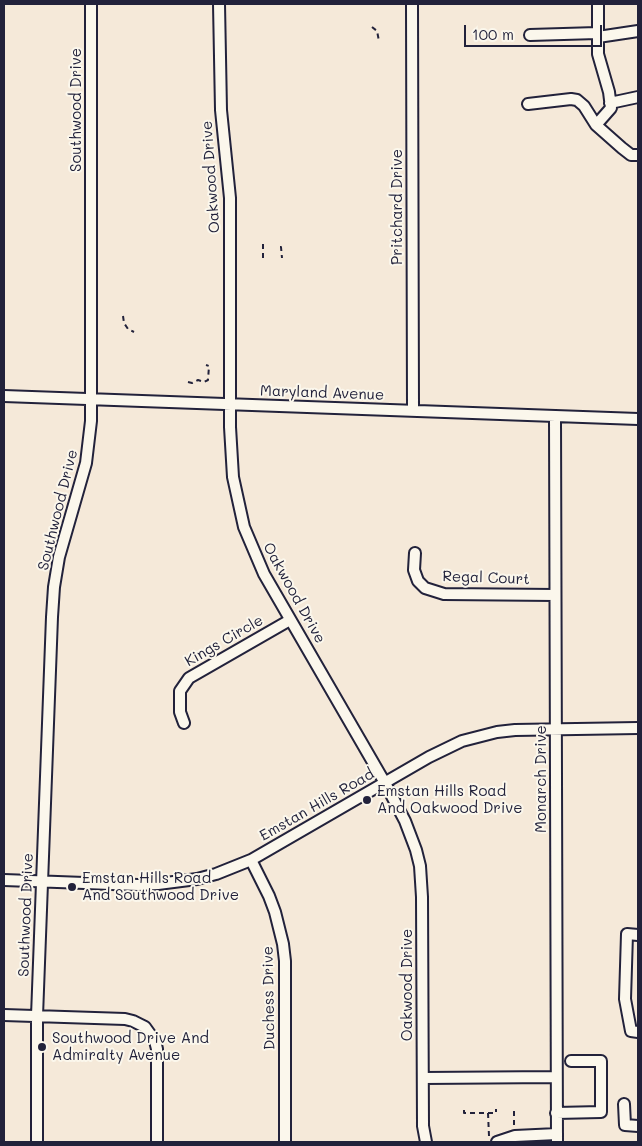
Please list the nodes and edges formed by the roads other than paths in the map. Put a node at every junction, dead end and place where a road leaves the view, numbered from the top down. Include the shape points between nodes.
1 (91, 4) edge
2 (219, 4) edge
3 (412, 4) edge
4 (598, 4) edge
5 (638, 31) edge
6 (530, 35) dead end
7 (597, 35) junction
8 (638, 97) edge
9 (610, 103) junction
10 (528, 104) dead end
11 (596, 125) junction
12 (638, 155) edge
13 (4, 396) edge
14 (92, 399) junction
15 (231, 404) junction
16 (413, 411) junction
17 (555, 416) junction
18 (638, 419) edge
19 (415, 554) dead end
20 (555, 595) junction
21 (290, 620) junction
22 (184, 724) dead end
23 (638, 728) edge
24 (556, 729) junction
25 (385, 783) junction
26 (251, 860) junction
27 (4, 880) edge
28 (42, 881) junction
29 (638, 935) edge
30 (4, 1015) edge
31 (36, 1016) junction
32 (638, 1032) edge
33 (571, 1061) dead end
34 (556, 1077) junction
35 (422, 1078) junction
36 (624, 1104) dead end
37 (556, 1113) junction
38 (638, 1126) edge
39 (557, 1138) edge
40 (36, 1142) edge
41 (157, 1142) edge
42 (285, 1142) edge
43 (426, 1142) edge
44 (497, 1142) edge

1 - 14 street, Southwood Drive
2 - 15 street, Oakwood Drive via 221,110 230,198
3 - 16 street, Pritchard Drive
4 - 7 street
5 - 7 street
6 - 7 street
7 - 9 street via 598,54
8 - 9 street
9 - 11 street via 611,108
10 - 11 street via 576,100
11 - 12 street via 626,152
13 - 14 street, Maryland Avenue
14 - 15 street, Maryland Avenue
14 - 28 street, Southwood Drive via 86,463 54,587
15 - 16 street, Maryland Avenue
15 - 21 street, Oakwood Drive via 230,452 237,502 253,551
16 - 17 street, Maryland Avenue
17 - 18 street, Maryland Avenue
17 - 20 street, Monarch Drive
19 - 20 street, Regal Court via 414,570 418,581 425,588 444,594
20 - 24 street, Monarch Drive
21 - 22 street, Kings Circle via 189,678 180,692
21 - 25 street, Oakwood Drive
23 - 24 street, Emstan Hills Road
24 - 25 street, Emstan Hills Road via 497,732 462,741
24 - 34 street, Monarch Drive
25 - 26 street, Emstan Hills Road
25 - 35 street, Oakwood Drive via 412,835 421,873
26 - 28 street, Emstan Hills Road via 216,874 178,883
26 - 42 street, Duchess Drive via 272,904 283,944
27 - 28 street, Emstan Hills Road
28 - 31 street, Southwood Drive
29 - 32 street via 627,934 625,999 631,1031
30 - 31 street
31 - 40 street, Southwood Drive
31 - 41 street via 133,1020 151,1033 157,1049
33 - 37 street via 601,1061 601,1112
34 - 35 street
34 - 37 street, Monarch Drive
35 - 43 street, Oakwood Drive
36 - 38 street via 625,1125
37 - 39 street, Monarch Drive
39 - 44 street via 514,1136

